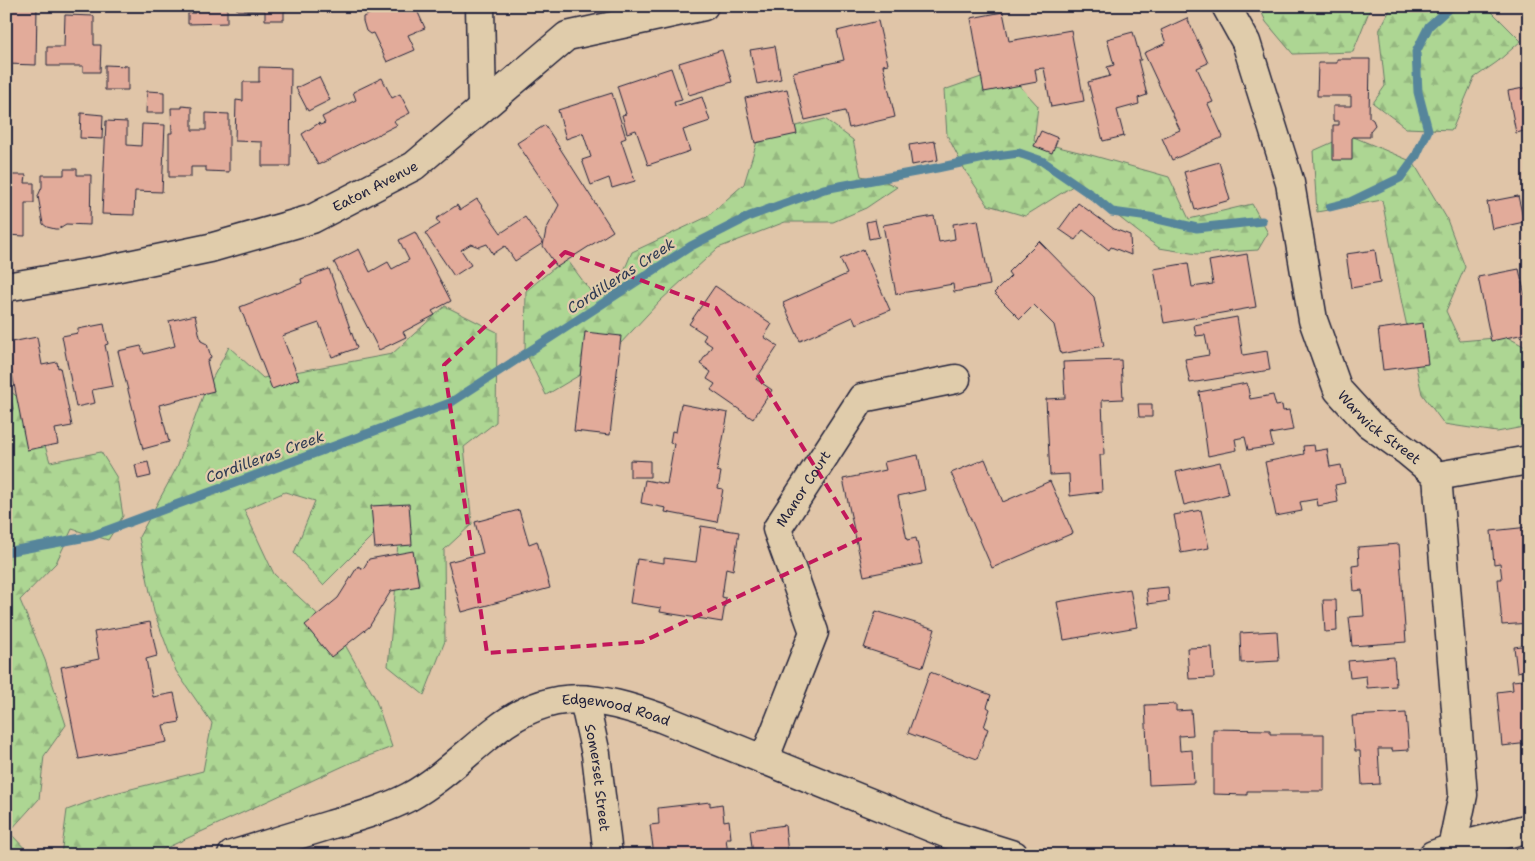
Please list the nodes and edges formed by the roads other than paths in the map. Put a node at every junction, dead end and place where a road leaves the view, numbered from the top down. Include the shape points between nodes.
1 (480, 6) edge
2 (704, 6) edge
3 (1226, 6) edge
4 (482, 106) junction
5 (6, 287) edge
6 (956, 379) dead end
7 (1529, 460) edge
8 (1437, 476) junction
9 (584, 700) junction
10 (764, 760) junction
11 (1529, 828) edge
12 (1446, 852) edge
13 (232, 855) edge
14 (608, 855) edge
15 (1014, 855) edge

1 - 4 street
2 - 4 street, Eaton Avenue via 567,36
3 - 8 street, Warwick Street via 1246,42 1290,183 1314,320 1338,390 1368,424
4 - 5 street, Eaton Avenue via 414,166 312,219 210,248
6 - 10 street, Manor Court via 862,398 777,529 814,632
7 - 8 street
8 - 12 street via 1463,795
9 - 10 street, Edgewood Road via 622,704
9 - 13 street, Edgewood Road via 557,700 526,710 497,729 440,777 385,808
9 - 14 street, Somerset Street via 596,754
10 - 15 street, Edgewood Road via 950,834
11 - 12 street

